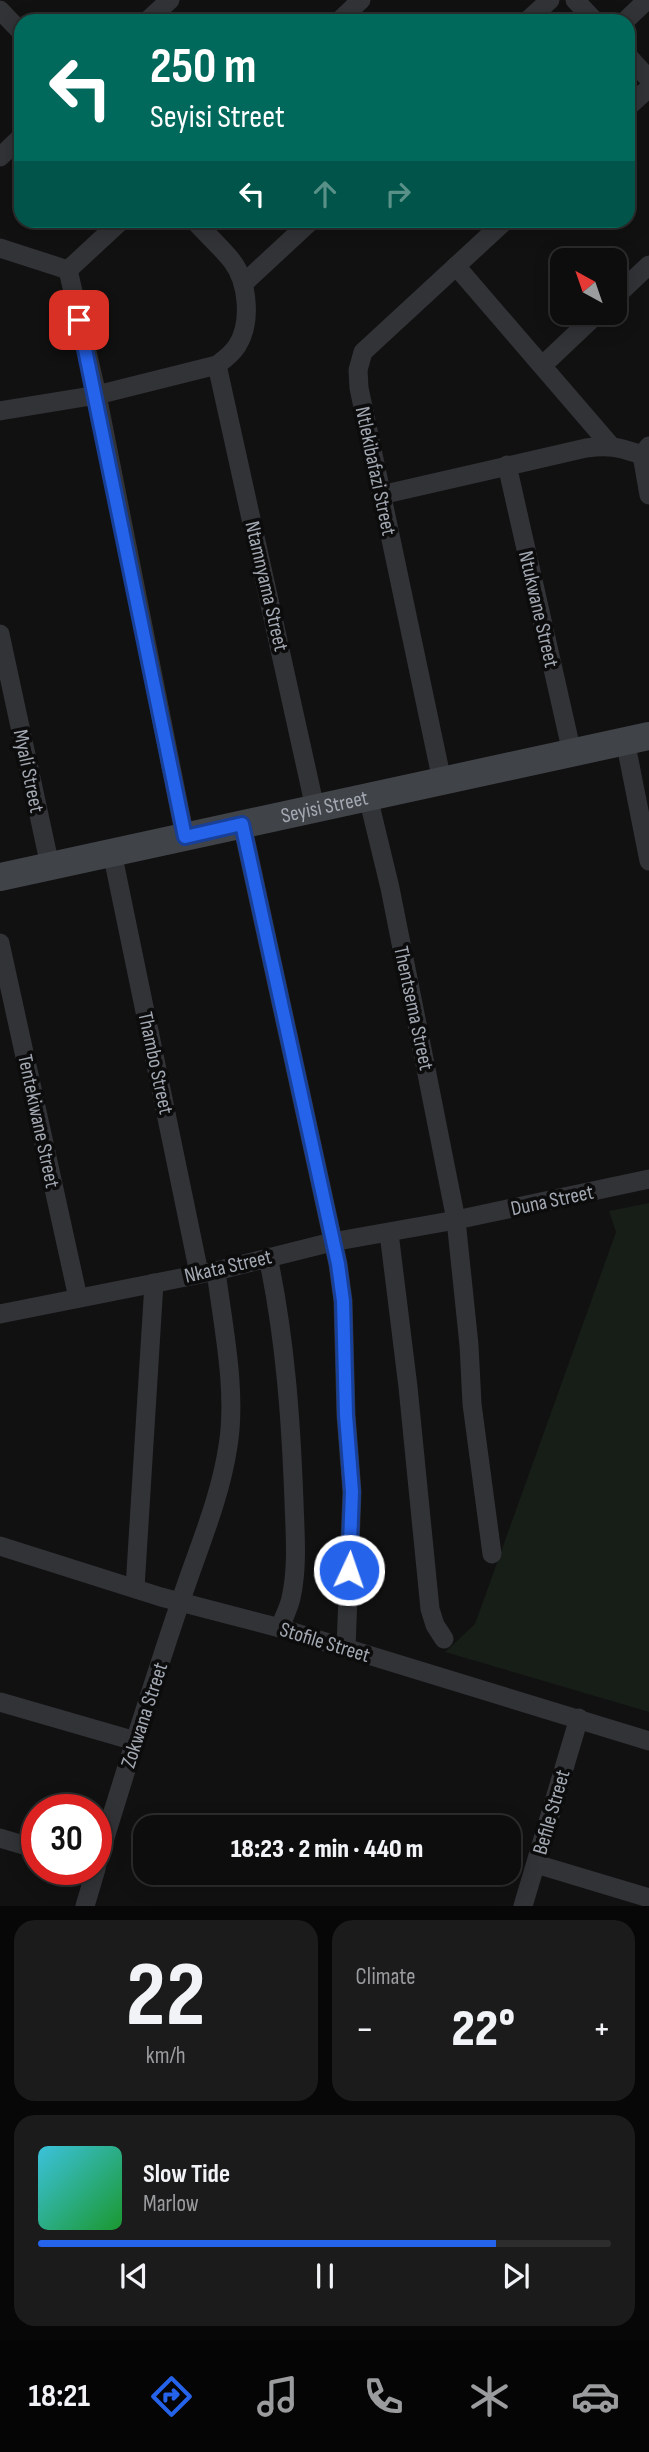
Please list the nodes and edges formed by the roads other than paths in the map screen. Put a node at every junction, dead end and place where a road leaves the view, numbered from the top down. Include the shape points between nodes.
1 (170, 0) edge
2 (361, 0) edge
3 (550, 0) edge
4 (575, 0) edge
5 (648, 0) edge
6 (0, 10) edge
7 (155, 14) edge
8 (346, 14) edge
9 (535, 14) edge
10 (588, 14) edge
11 (633, 14) edge
12 (14, 25) edge
13 (635, 64) edge
14 (649, 79) edge
15 (649, 88) edge
16 (635, 101) edge
17 (14, 143) edge
18 (0, 157) edge
19 (113, 228) edge
20 (201, 228) edge
21 (303, 228) edge
22 (497, 228) edge
23 (0, 248) edge
24 (649, 265) edge
25 (456, 266) junction
26 (68, 270) junction
27 (243, 284) junction
28 (627, 286) edge
29 (584, 326) edge
30 (217, 365) junction
31 (543, 365) junction
32 (96, 395) junction
33 (0, 411) edge
34 (611, 446) junction
35 (647, 453) edge
36 (507, 465) junction
37 (382, 495) junction
38 (649, 495) edge
39 (0, 635) edge
40 (637, 738) edge
41 (572, 752) junction
42 (442, 781) junction
43 (368, 797) junction
44 (315, 808) junction
45 (242, 824) junction
46 (185, 837) junction
47 (112, 852) junction
48 (649, 861) edge
49 (50, 866) junction
50 (0, 877) edge
51 (0, 943) edge
52 (649, 1179) edge
53 (456, 1220) junction
54 (389, 1233) junction
55 (332, 1242) junction
56 (268, 1257) junction
57 (207, 1272) junction
58 (154, 1283) junction
59 (78, 1298) junction
60 (0, 1314) edge
61 (0, 1546) edge
62 (492, 1554) dead end
63 (135, 1588) junction
64 (180, 1602) junction
65 (280, 1628) junction
66 (444, 1639) dead end
67 (346, 1648) junction
68 (0, 1702) edge
69 (579, 1718) junction
70 (135, 1741) junction
71 (649, 1741) edge
72 (112, 1815) edge
73 (0, 1838) edge
74 (21, 1844) edge
75 (536, 1864) junction
76 (91, 1885) edge
77 (649, 1898) edge
78 (85, 1906) edge
79 (523, 1906) edge

1 - 7 street
2 - 8 street
3 - 9 street
4 - 10 street
5 - 11 street
6 - 12 street
13 - 14 street
15 - 16 street
17 - 18 street
19 - 26 street
20 - 27 street via 233,263
21 - 27 street
22 - 25 street, Ntlekibafazi Street
23 - 26 street
24 - 28 street
25 - 31 street
25 - 37 street, Ntlekibafazi Street via 363,352 359,388
26 - 32 street
27 - 30 street via 244,329 239,344
29 - 31 street
30 - 32 street
30 - 44 street, Ntamnyama Street
31 - 34 street
32 - 33 street
32 - 46 street
34 - 35 street
34 - 36 street via 586,447
35 - 38 street
36 - 37 street
36 - 41 street, Ntukwane Street
37 - 42 street, Ntlekibafazi Street
39 - 49 street, Myali Street
40 - 41 street, Seyisi Street
40 - 48 street
41 - 42 street, Seyisi Street
42 - 43 street, Seyisi Street
43 - 44 street, Seyisi Street
43 - 53 street, Thentsema Street
44 - 45 street, Seyisi Street
45 - 46 street, Seyisi Street
45 - 55 street
46 - 47 street, Seyisi Street
47 - 49 street, Seyisi Street
47 - 57 street, Thambo Street
49 - 50 street, Seyisi Street
51 - 59 street, Tentekiwane Street
52 - 53 street, Duna Street
53 - 54 street, Nkata Street
53 - 62 street, Thentsema Street
54 - 55 street, Nkata Street
54 - 66 street via 430,1609
55 - 56 street, Nkata Street
55 - 67 street via 343,1301 352,1492
56 - 57 street, Nkata Street
56 - 65 street via 285,1362 295,1547 291,1599
57 - 58 street, Nkata Street
57 - 64 street, Thambo Street via 229,1387 228,1445 208,1524
58 - 59 street, Nkata Street
58 - 63 street
59 - 60 street, Nkata Street
61 - 63 street, Stofile Street
63 - 64 street, Stofile Street
64 - 65 street, Stofile Street
64 - 70 street, Zokwana Street
65 - 67 street, Stofile Street
67 - 69 street, Stofile Street
68 - 70 street
69 - 71 street, Stofile Street
69 - 75 street, Befile Street
70 - 72 street, Zokwana Street
73 - 74 street
75 - 77 street
75 - 79 street, Befile Street
76 - 78 street, Zokwana Street

